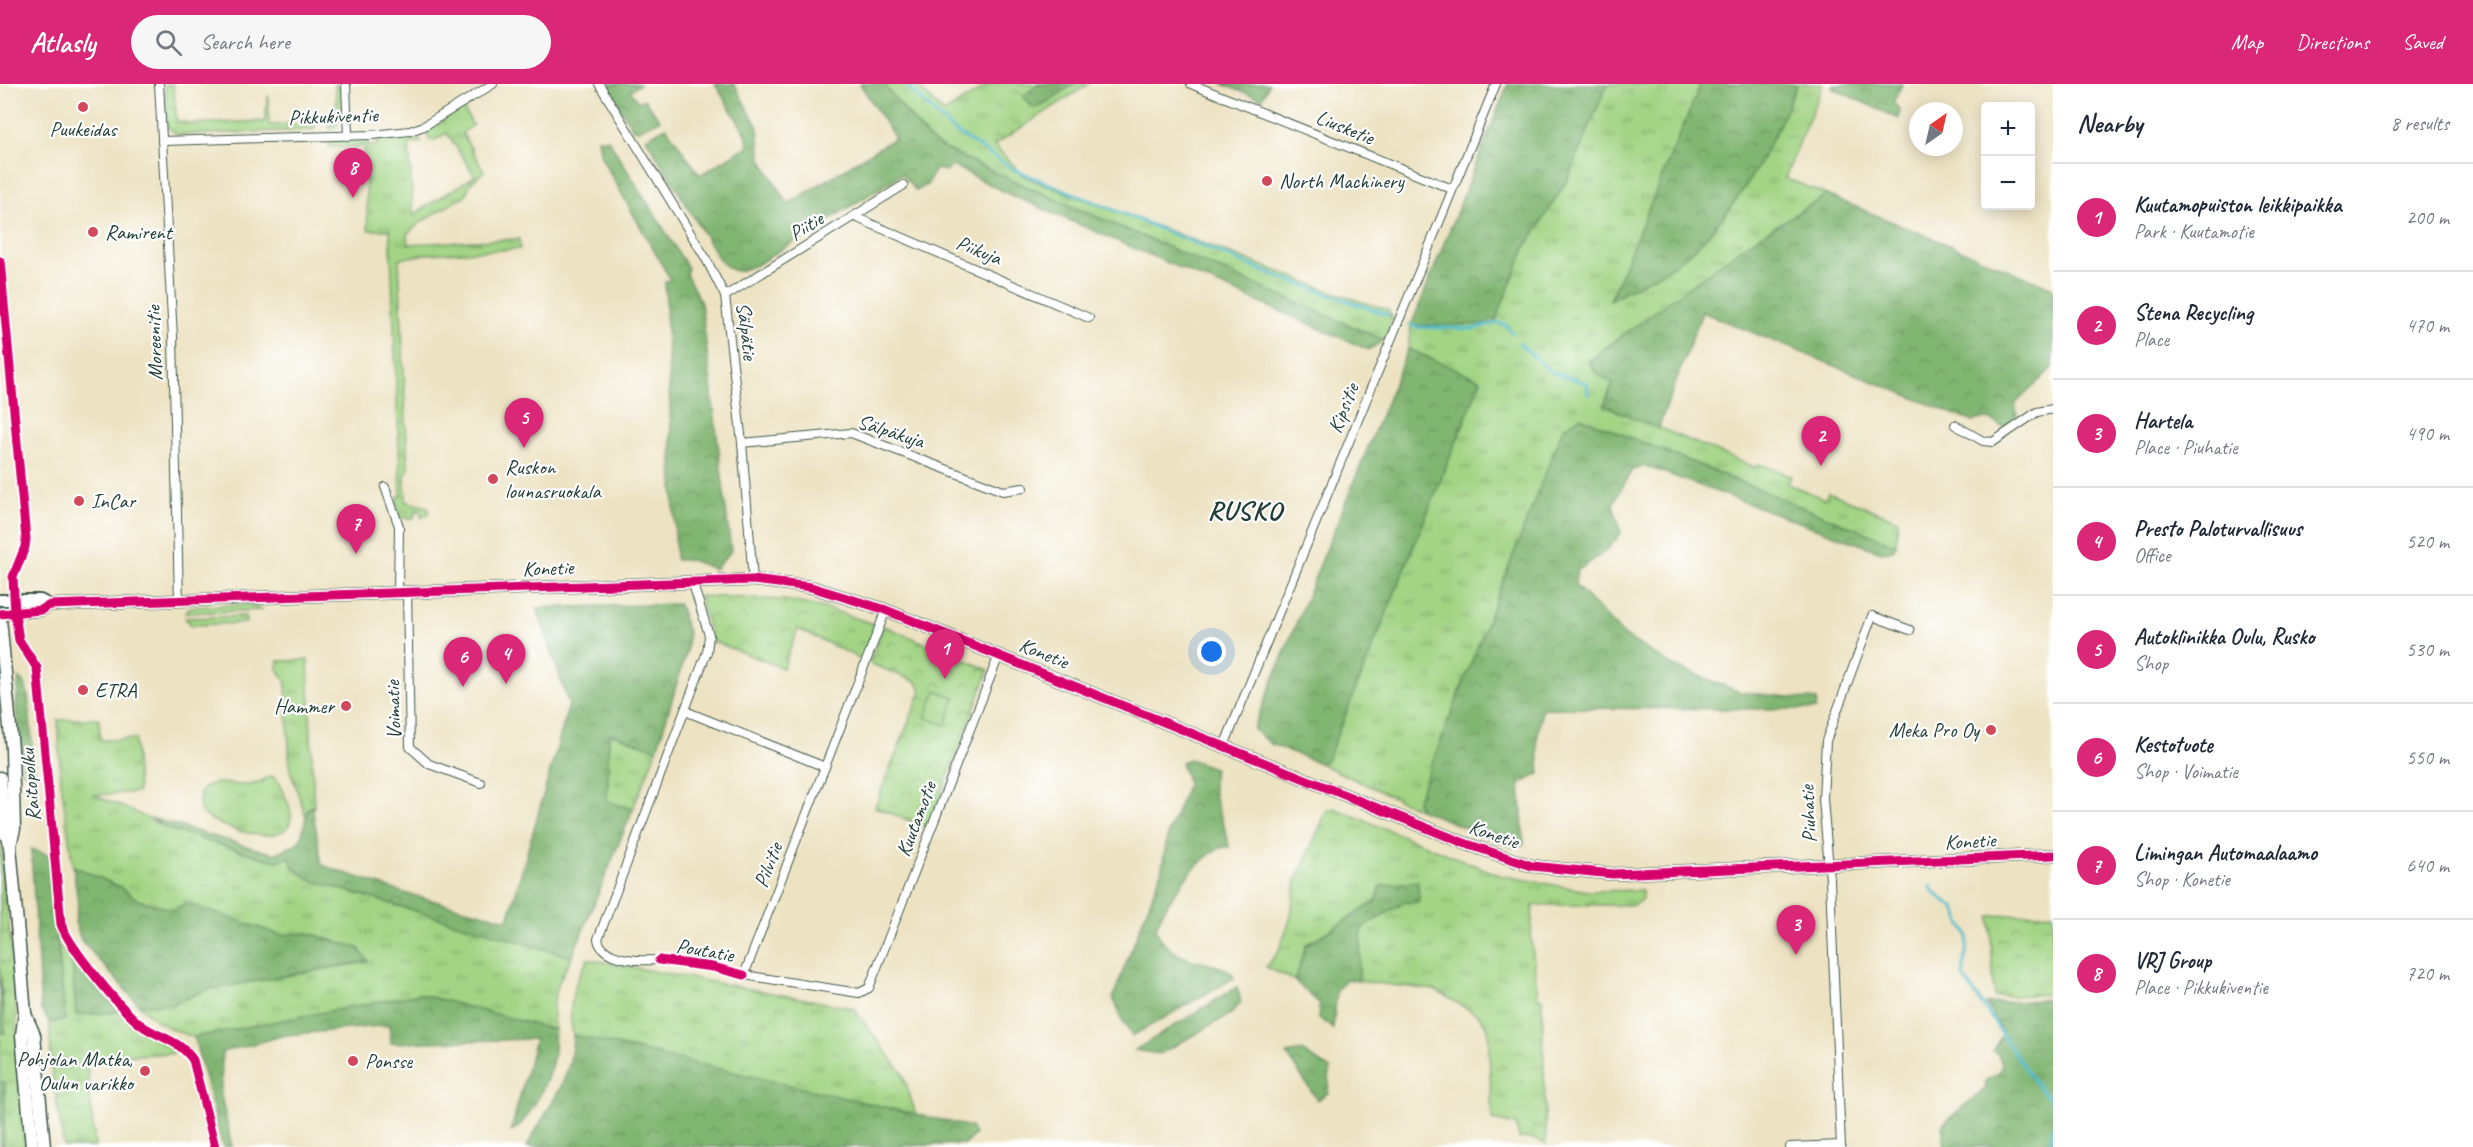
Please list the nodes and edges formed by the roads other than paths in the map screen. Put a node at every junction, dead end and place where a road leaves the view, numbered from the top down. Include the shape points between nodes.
1 (159, 84) edge
2 (346, 84) edge
3 (493, 84) edge
4 (599, 84) edge
5 (1191, 84) edge
6 (1496, 84) edge
7 (348, 136) junction
8 (162, 141) junction
9 (904, 185) dead end
10 (1452, 189) junction
11 (855, 217) junction
12 (725, 296) junction
13 (1089, 318) dead end
14 (2053, 409) edge
15 (1956, 425) dead end
16 (742, 443) junction
17 (384, 487) dead end
18 (1023, 488) dead end
19 (692, 580) junction
20 (753, 580) junction
21 (402, 592) junction
22 (0, 600) edge
23 (179, 602) junction
24 (50, 605) junction
25 (886, 610) junction
26 (0, 617) edge
27 (1910, 630) dead end
28 (999, 655) junction
29 (685, 711) junction
30 (1224, 746) junction
31 (825, 767) junction
32 (0, 778) edge
33 (481, 783) dead end
34 (10, 846) junction
35 (2053, 855) edge
36 (1829, 866) junction
37 (659, 960) dead end
38 (744, 975) joint
39 (862, 993) joint
40 (25, 1013) junction
41 (1841, 1146) edge
42 (32, 1147) edge
43 (44, 1147) edge
44 (1790, 1147) edge

1 - 8 street, Moreenitie
2 - 7 street
3 - 7 street, Pikkukiventie via 418,129
4 - 12 street, Sälpätie
5 - 10 street, Liusketie
6 - 10 street, Kipsitie
7 - 8 street, Pikkukiventie
8 - 23 street, Moreenitie via 173,337
9 - 11 street, Piitie
10 - 30 street, Kipsitie
11 - 12 street, Piitie
11 - 13 street, Piikuja
12 - 16 street, Sälpätie
14 - 15 street via 2037,412 1993,442 1983,441
16 - 18 street, Sälpäkuja via 851,433 1004,491
16 - 20 street, Sälpätie
17 - 21 street, Voimatie via 399,526
19 - 20 street, Konetie
19 - 21 street, Konetie
19 - 29 street, Poutatie via 709,640
20 - 25 street, Konetie via 811,587
21 - 23 street, Konetie
21 - 33 street, Voimatie via 410,747 429,764
22 - 24 street, Konetie via 40,600
23 - 24 street, Konetie
24 - 26 street, Konetie
25 - 28 street, Konetie
25 - 31 street, Pilvitie
26 - 34 main road via 12,749 14,829
27 - 36 street, Piuhatie via 1872,616 1826,741 1823,799
28 - 30 street, Konetie
28 - 39 street, Kuutamotie via 872,984
29 - 31 street
29 - 37 street, Poutatie via 598,936 601,949 610,954
30 - 36 street, Konetie via 1464,843 1532,866 1613,874
31 - 38 street, Pilvitie
32 - 34 main road via 4,828
34 - 40 main road
35 - 36 street, Konetie
36 - 41 street, Piuhatie
38 - 39 street, Poutatie
40 - 42 main road via 22,1035
40 - 43 main road via 34,1035
41 - 44 street

